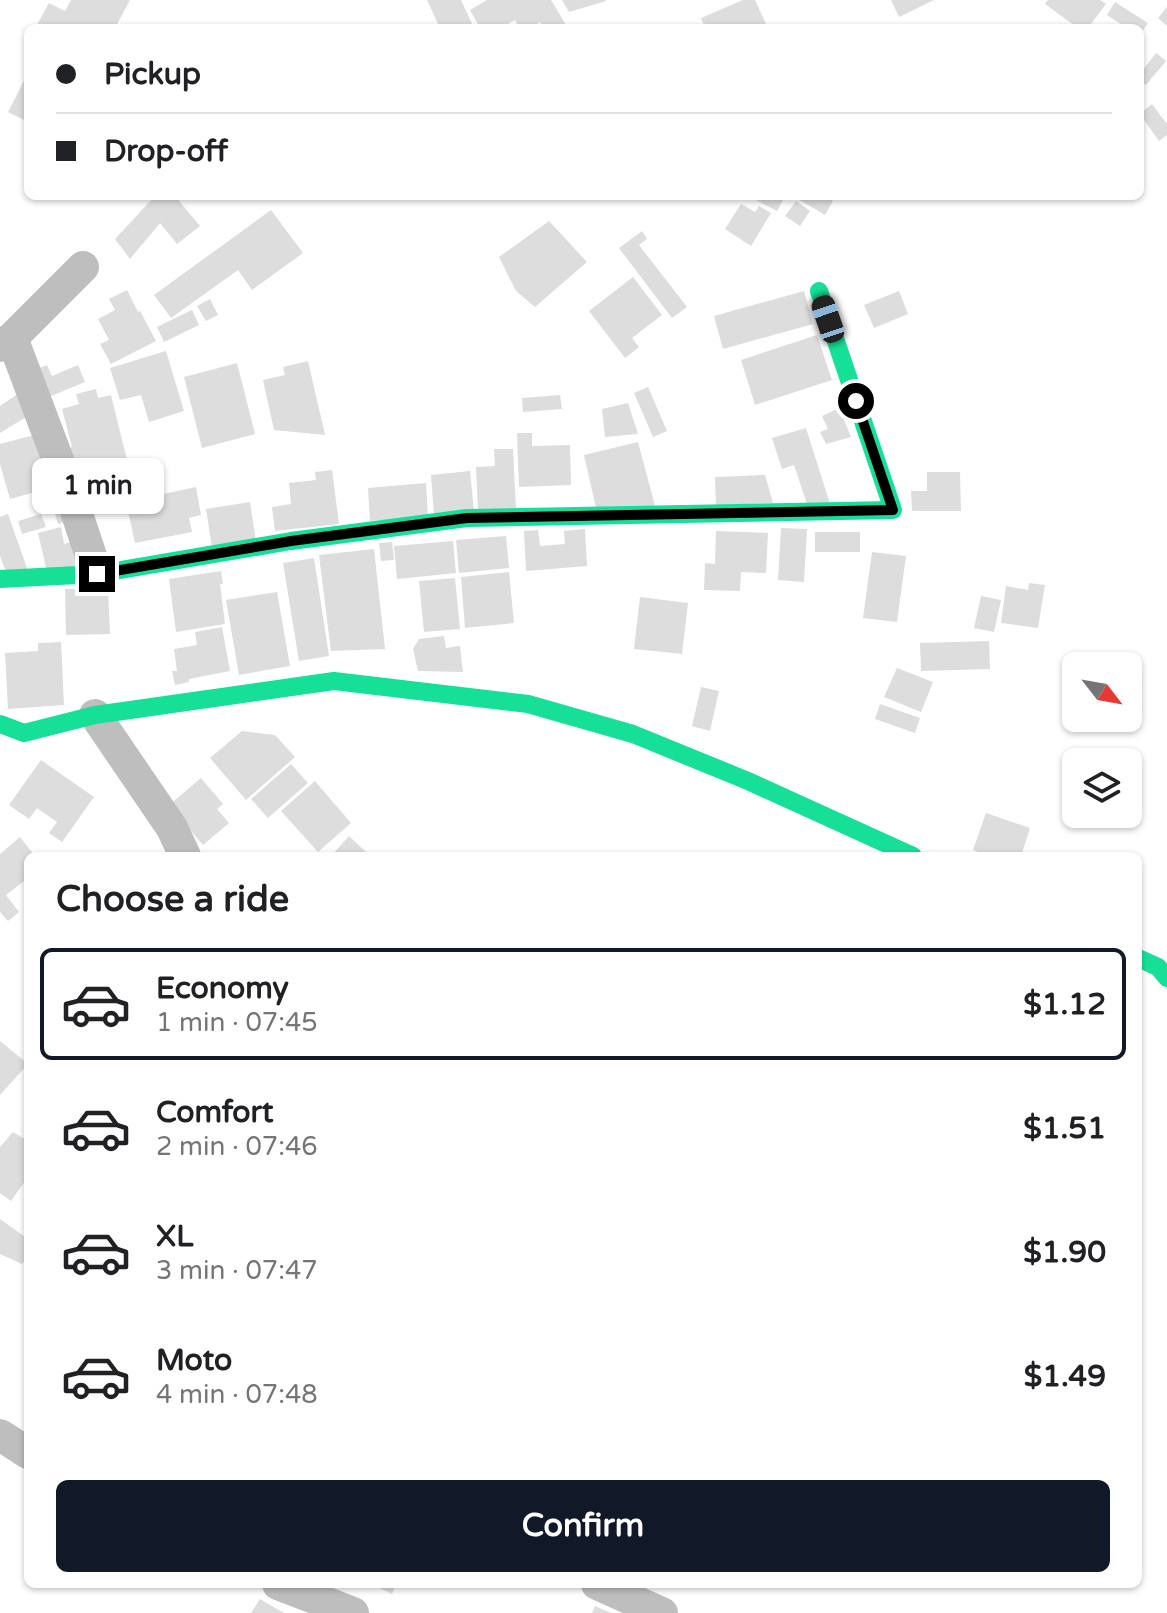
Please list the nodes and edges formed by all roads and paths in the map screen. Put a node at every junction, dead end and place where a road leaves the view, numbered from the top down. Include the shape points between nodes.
1 (83, 267) dead end
2 (819, 291) dead end
3 (6, 342) edge
4 (97, 574) junction
5 (0, 579) edge
6 (95, 715) junction
7 (0, 724) edge
8 (183, 852) edge
9 (904, 852) edge
10 (1142, 960) edge
11 (1167, 978) edge
12 (0, 1435) edge
13 (24, 1450) edge
14 (288, 1588) edge
15 (606, 1588) edge
16 (353, 1613) edge
17 (662, 1613) edge

1 - 3 street
2 - 4 street via 893,510 467,518
3 - 4 street via 67,484
4 - 5 street
6 - 7 street via 24,733
6 - 8 street
6 - 9 street via 334,681 528,704 633,734
10 - 11 street
12 - 13 street
14 - 16 street
15 - 17 street

